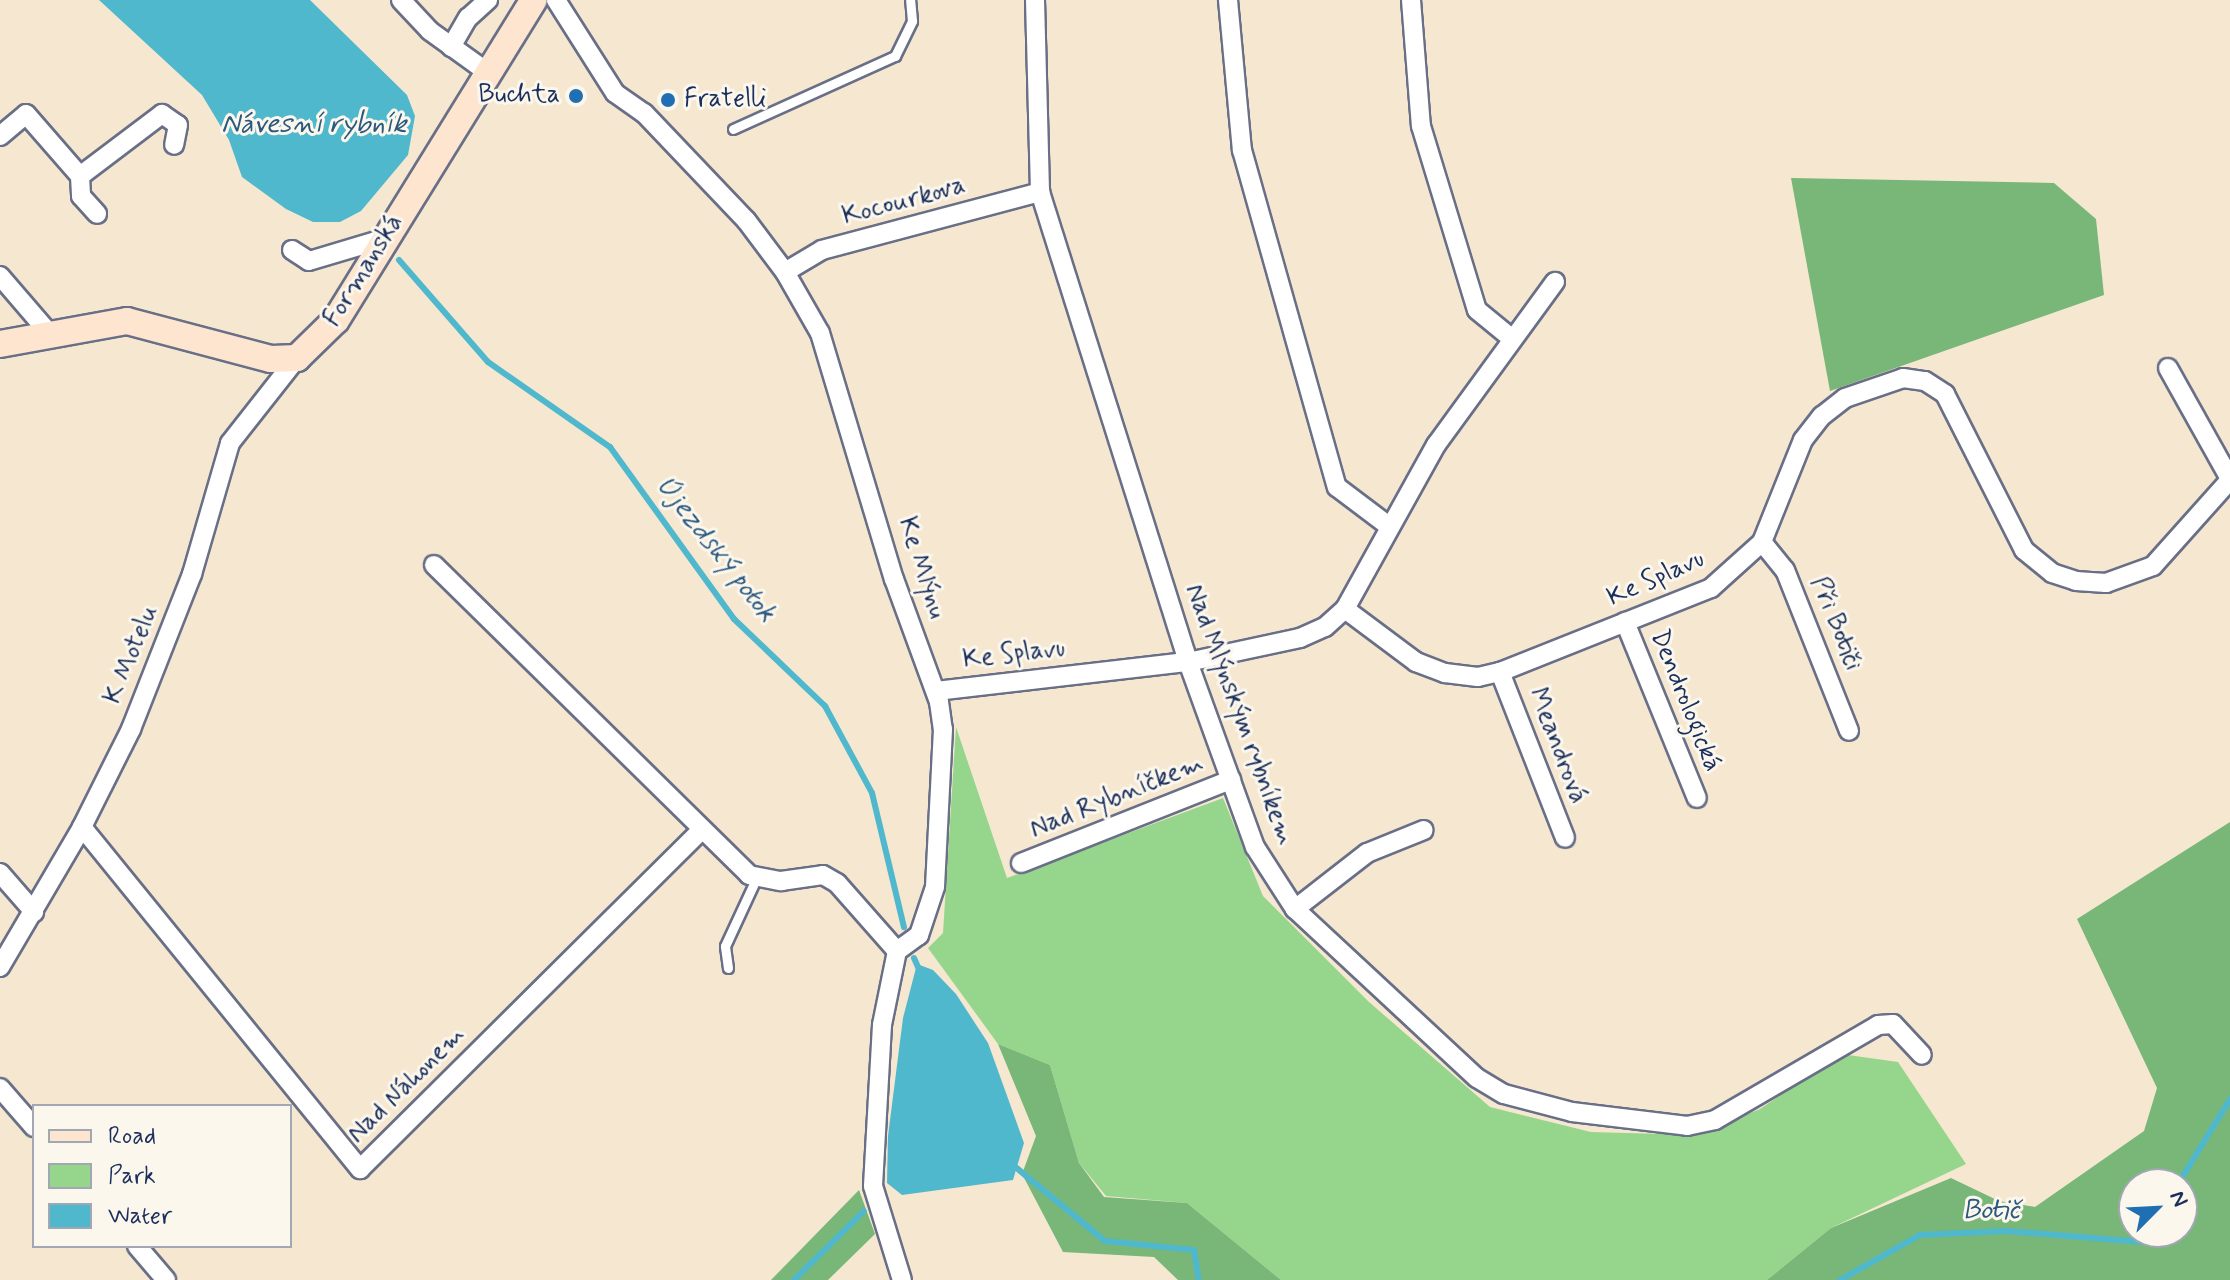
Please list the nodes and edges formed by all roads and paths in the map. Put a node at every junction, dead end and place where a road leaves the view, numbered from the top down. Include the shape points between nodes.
1 (401, 0) edge
2 (488, 0) edge
3 (534, 0) edge
4 (556, 0) edge
5 (910, 0) edge
6 (1035, 0) edge
7 (1228, 0) edge
8 (1411, 0) edge
9 (451, 47) junction
10 (487, 72) junction
11 (733, 129) dead end
12 (0, 136) edge
13 (174, 145) dead end
14 (80, 176) junction
15 (1040, 192) junction
16 (97, 214) dead end
17 (386, 238) junction
18 (292, 250) dead end
19 (785, 272) junction
20 (0, 276) edge
21 (1555, 282) dead end
22 (49, 333) junction
23 (1510, 337) junction
24 (0, 344) edge
25 (297, 358) junction
26 (2168, 368) dead end
27 (2230, 479) edge
28 (1390, 527) junction
29 (1762, 542) junction
30 (434, 565) dead end
31 (1345, 609) junction
32 (1625, 622) junction
33 (1188, 662) junction
34 (1500, 672) junction
35 (936, 691) junction
36 (1849, 731) dead end
37 (1231, 780) junction
38 (1697, 798) dead end
39 (82, 827) junction
40 (701, 830) junction
41 (1424, 830) dead end
42 (1565, 838) dead end
43 (1021, 863) dead end
44 (0, 873) edge
45 (756, 879) junction
46 (1295, 909) junction
47 (34, 912) junction
48 (897, 951) junction
49 (0, 967) edge
50 (728, 968) dead end
51 (1922, 1055) dead end
52 (0, 1088) edge
53 (32, 1125) edge
54 (139, 1248) edge
55 (166, 1280) edge
56 (902, 1280) edge

1 - 9 street
2 - 9 street via 468,18
3 - 10 street, Formanská
4 - 19 street, Ke Mlýnu via 615,93 644,113 736,209
5 - 11 lane via 912,21 895,56
6 - 15 street, Nad Mlýnským rybníkem
7 - 28 street via 1242,150 1337,487
8 - 23 street via 1421,126 1477,310
9 - 10 street
10 - 17 street, Formanská
12 - 14 street via 26,114
13 - 14 street via 178,125 162,114
14 - 16 street via 81,196
15 - 19 street, Kocourkova via 822,250
15 - 33 street, Nad Mlýnským rybníkem
17 - 18 street via 309,261
17 - 25 street, Formanská via 336,320
19 - 35 street, Ke Mlýnu via 820,333 894,579
20 - 22 street
21 - 23 street
22 - 24 street
22 - 25 street via 127,321 271,359
23 - 28 street via 1436,445
25 - 39 street, K Motelu via 230,443 192,574 131,729
26 - 27 street
27 - 29 street, Ke Splavu via 2153,566 2106,583 2076,581 2052,573 2024,550 1945,394 1925,381 1903,378 1845,398 1822,416 1803,440
28 - 31 street
29 - 32 street, Ke Splavu via 1711,588
29 - 36 street, Při Botiči via 1785,570
30 - 40 street
31 - 33 street, Ke Splavu via 1325,627 1300,638
31 - 34 street, Ke Splavu via 1416,662 1478,677
32 - 34 street, Ke Splavu
32 - 38 street, Dendrologická
33 - 35 street, Ke Splavu
33 - 37 street, Nad Mlýnským rybníkem
34 - 42 street, Meandrová
35 - 48 street, Ke Mlýnu via 943,729 935,887 919,935
37 - 43 street, Nad Rybníčkem
37 - 46 street, Nad Mlýnským rybníkem via 1255,847
39 - 40 street, Nad Náhonem via 360,1169
39 - 47 street, K Motelu
40 - 45 street
41 - 46 street via 1367,853
44 - 47 street
45 - 48 street via 823,875 837,883
45 - 50 lane via 725,946
46 - 51 street, Nad Mlýnským rybníkem via 1477,1078 1504,1094 1572,1112 1687,1126 1715,1120 1878,1025 1893,1024
47 - 49 street, K Motelu
48 - 56 street via 882,1025 873,1186
52 - 53 street
54 - 55 street

